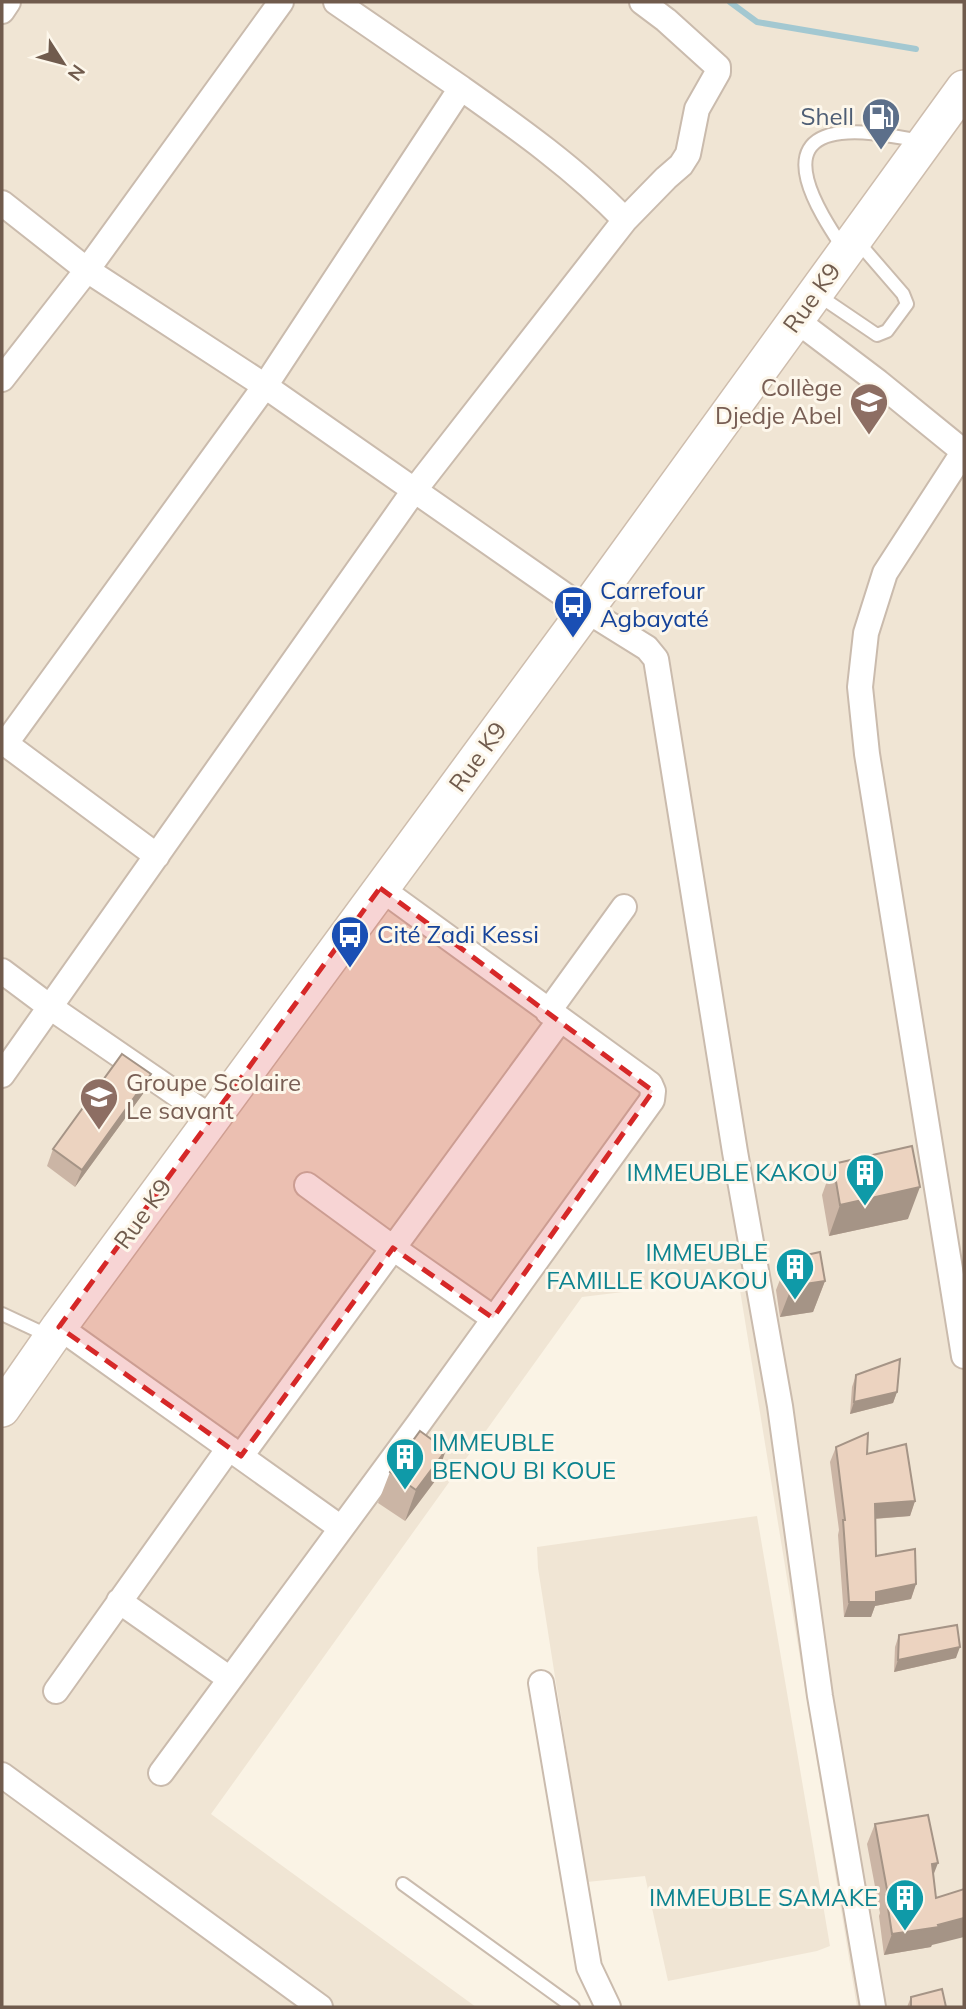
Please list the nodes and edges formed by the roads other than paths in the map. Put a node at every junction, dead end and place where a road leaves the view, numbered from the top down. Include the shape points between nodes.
1 (8, 2) edge
2 (281, 2) edge
3 (336, 2) edge
4 (642, 2) edge
5 (2, 11) edge
6 (461, 88) junction
7 (961, 101) edge
8 (925, 142) junction
9 (2, 203) edge
10 (625, 220) junction
11 (850, 245) junction
12 (87, 270) junction
13 (805, 307) junction
14 (2, 379) edge
15 (265, 386) junction
16 (964, 452) edge
17 (413, 492) junction
18 (586, 610) junction
19 (4, 742) edge
20 (157, 856) junction
21 (380, 888) junction
22 (624, 907) dead end
23 (2, 971) edge
24 (50, 1007) junction
25 (554, 1016) junction
26 (2, 1075) edge
27 (213, 1119) junction
28 (307, 1185) dead end
29 (393, 1248) junction
30 (2, 1314) edge
31 (494, 1318) junction
32 (56, 1332) junction
33 (964, 1356) edge
34 (2, 1409) edge
35 (235, 1452) junction
36 (341, 1528) junction
37 (119, 1601) junction
38 (230, 1679) junction
39 (541, 1683) dead end
40 (56, 1691) dead end
41 (161, 1773) dead end
42 (2, 1775) edge
43 (403, 1884) dead end
44 (320, 2007) edge
45 (573, 2007) edge
46 (608, 2007) edge
47 (873, 2007) edge

1 - 5 street
2 - 12 street
3 - 6 street
4 - 10 street via 716,63 718,72 697,108 688,154
6 - 10 street via 603,197
6 - 15 street
7 - 8 street, Rue K9
8 - 11 street, Rue K9
8 - 11 lane via 842,133 822,137 811,147 805,160 809,186 821,213
9 - 12 street
10 - 17 street
11 - 13 street, Rue K9
11 - 13 lane via 907,303 887,331 877,335
12 - 14 street
12 - 15 street
13 - 16 street via 878,382
13 - 18 street, Rue K9
15 - 17 street
15 - 19 street
16 - 33 street via 885,573 866,633 860,687
17 - 18 street
17 - 20 street
18 - 21 street, Rue K9
18 - 47 street via 647,648 656,659 780,1406 820,1696
19 - 20 street
20 - 24 street
21 - 25 street
21 - 27 street, Rue K9
22 - 25 street
23 - 24 street
24 - 26 street
24 - 27 street
25 - 29 street
25 - 31 street via 650,1084 652,1100
27 - 32 street, Rue K9
28 - 29 street
29 - 31 street
29 - 35 street
30 - 32 lane
31 - 36 street
32 - 34 street, Rue K9
32 - 35 street
35 - 36 street
35 - 37 street
36 - 38 street
37 - 38 street
37 - 40 street
38 - 41 street
39 - 46 street via 589,1967
42 - 44 street
43 - 45 lane

